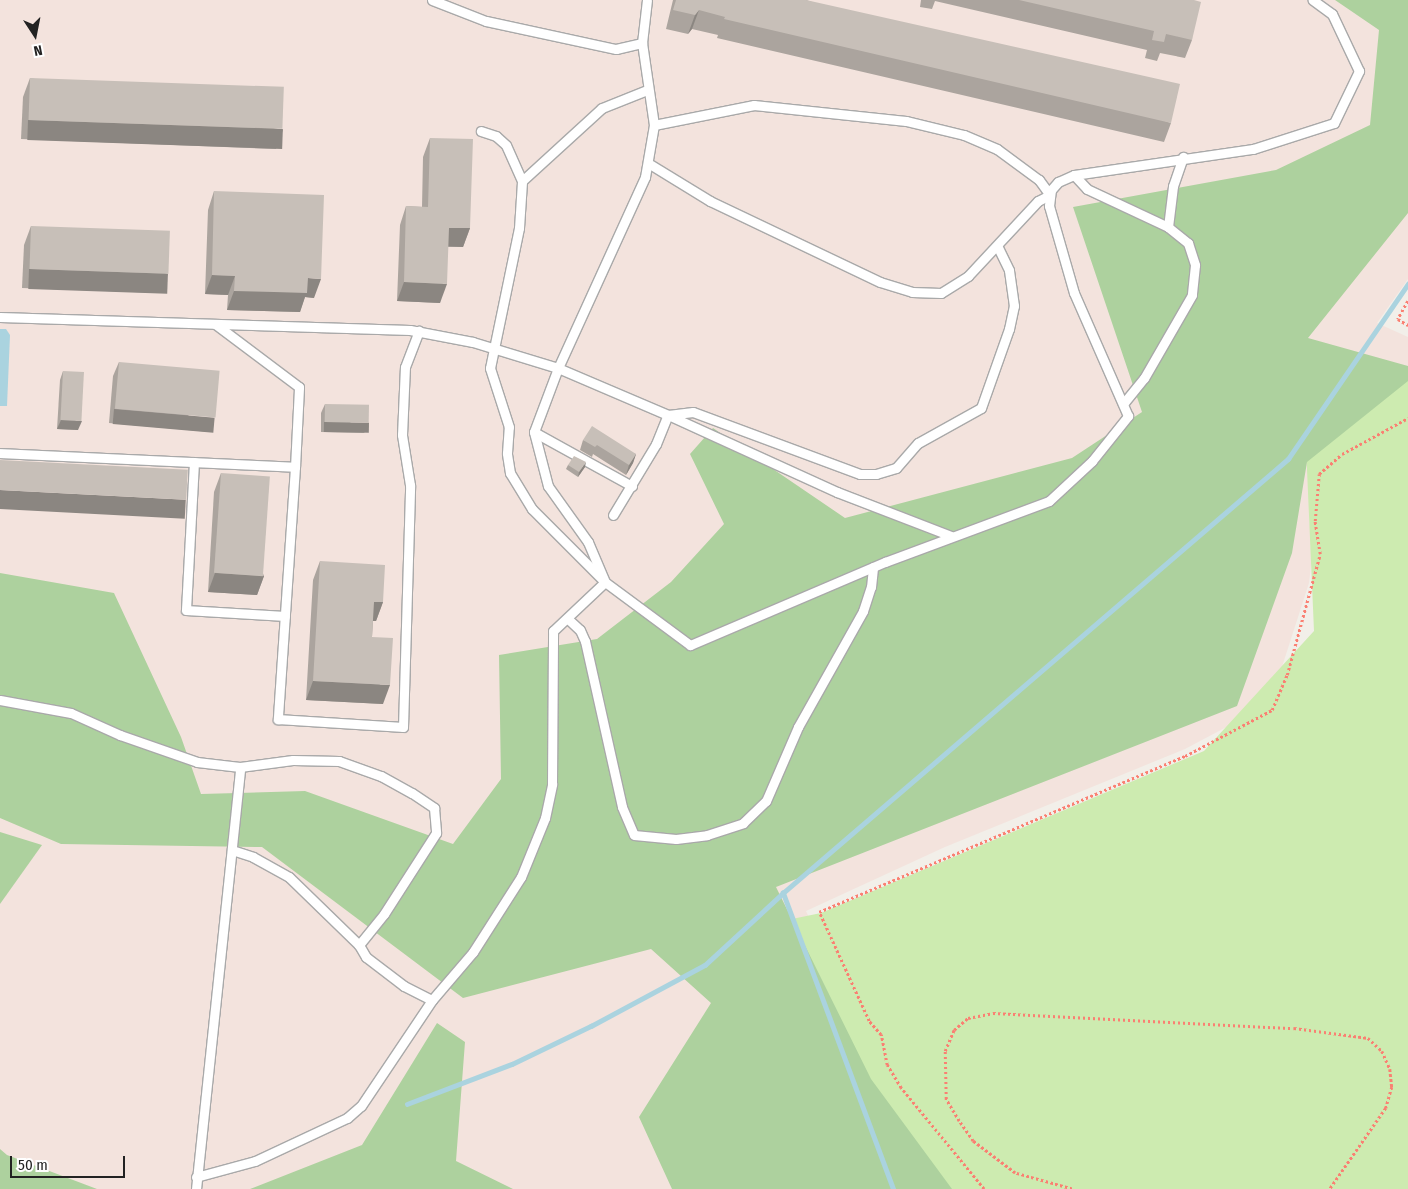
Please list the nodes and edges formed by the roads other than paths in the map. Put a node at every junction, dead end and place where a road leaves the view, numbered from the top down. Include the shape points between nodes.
1 (432, 0) edge
2 (647, 0) edge
3 (1312, 0) edge
4 (642, 43) junction
5 (647, 90) junction
6 (654, 126) junction
7 (481, 131) dead end
8 (1183, 157) junction
9 (648, 163) junction
10 (1074, 175) junction
11 (522, 181) junction
12 (1050, 195) junction
13 (1168, 227) junction
14 (998, 247) junction
15 (0, 317) edge
16 (215, 324) junction
17 (419, 331) junction
18 (495, 348) junction
19 (558, 368) junction
20 (1123, 404) junction
21 (668, 415) junction
22 (534, 432) junction
23 (0, 453) edge
24 (194, 462) junction
25 (295, 467) junction
26 (632, 486) junction
27 (613, 515) dead end
28 (951, 536) junction
29 (872, 567) junction
30 (605, 582) junction
31 (285, 616) junction
32 (568, 619) junction
33 (0, 700) edge
34 (240, 767) junction
35 (232, 850) junction
36 (359, 945) junction
37 (432, 1000) junction
38 (196, 1177) junction
39 (196, 1189) edge

1 - 4 lane via 486,21 543,36 616,49
2 - 4 lane
3 - 8 lane via 1332,14 1359,71 1334,123 1253,149
4 - 5 lane
5 - 6 lane
5 - 11 lane via 602,108
6 - 9 lane
6 - 12 lane via 754,105 906,121 964,135 997,149 1039,180
7 - 11 lane via 496,136 506,145
8 - 10 lane
8 - 13 lane via 1173,186
9 - 14 lane via 710,201 880,282 912,292 941,293 968,276
9 - 19 lane via 645,177
10 - 12 lane via 1058,182
10 - 13 lane via 1087,189
11 - 18 lane via 519,228
12 - 14 lane via 1038,201
12 - 20 lane via 1050,206 1074,293
13 - 20 lane via 1188,243 1196,265 1192,295 1144,378
14 - 21 lane via 1009,270 1014,306 982,408 918,443 896,468 876,474 860,474 692,412
15 - 16 lane
16 - 17 lane
16 - 25 lane via 300,387
17 - 18 lane
17 - 31 lane via 405,366 402,435 410,484 404,726 278,719
18 - 19 lane
18 - 30 lane via 491,376 509,427 508,462 513,481 532,509
19 - 21 lane
19 - 22 lane
20 - 28 lane via 1128,416 1092,461 1050,501
21 - 26 lane
21 - 28 lane via 837,492
22 - 26 lane
22 - 30 lane via 548,486 588,542
23 - 24 lane
24 - 25 lane
24 - 31 lane via 186,610
25 - 31 lane
26 - 27 lane
28 - 29 lane
29 - 30 lane via 690,645
29 - 32 lane via 871,587 863,611 798,727 766,801 743,823 707,835 676,840 634,836 622,807 585,641 580,630
30 - 32 lane
32 - 37 lane via 553,631 552,784 545,818 521,877 474,952
33 - 34 lane via 71,713 197,762
34 - 35 lane
34 - 36 lane via 293,760 339,761 381,776 434,808 436,833 384,914
35 - 36 lane via 289,876
35 - 38 lane
36 - 37 lane via 366,957 388,974
37 - 38 lane via 374,1090 347,1118 255,1161
38 - 39 lane

